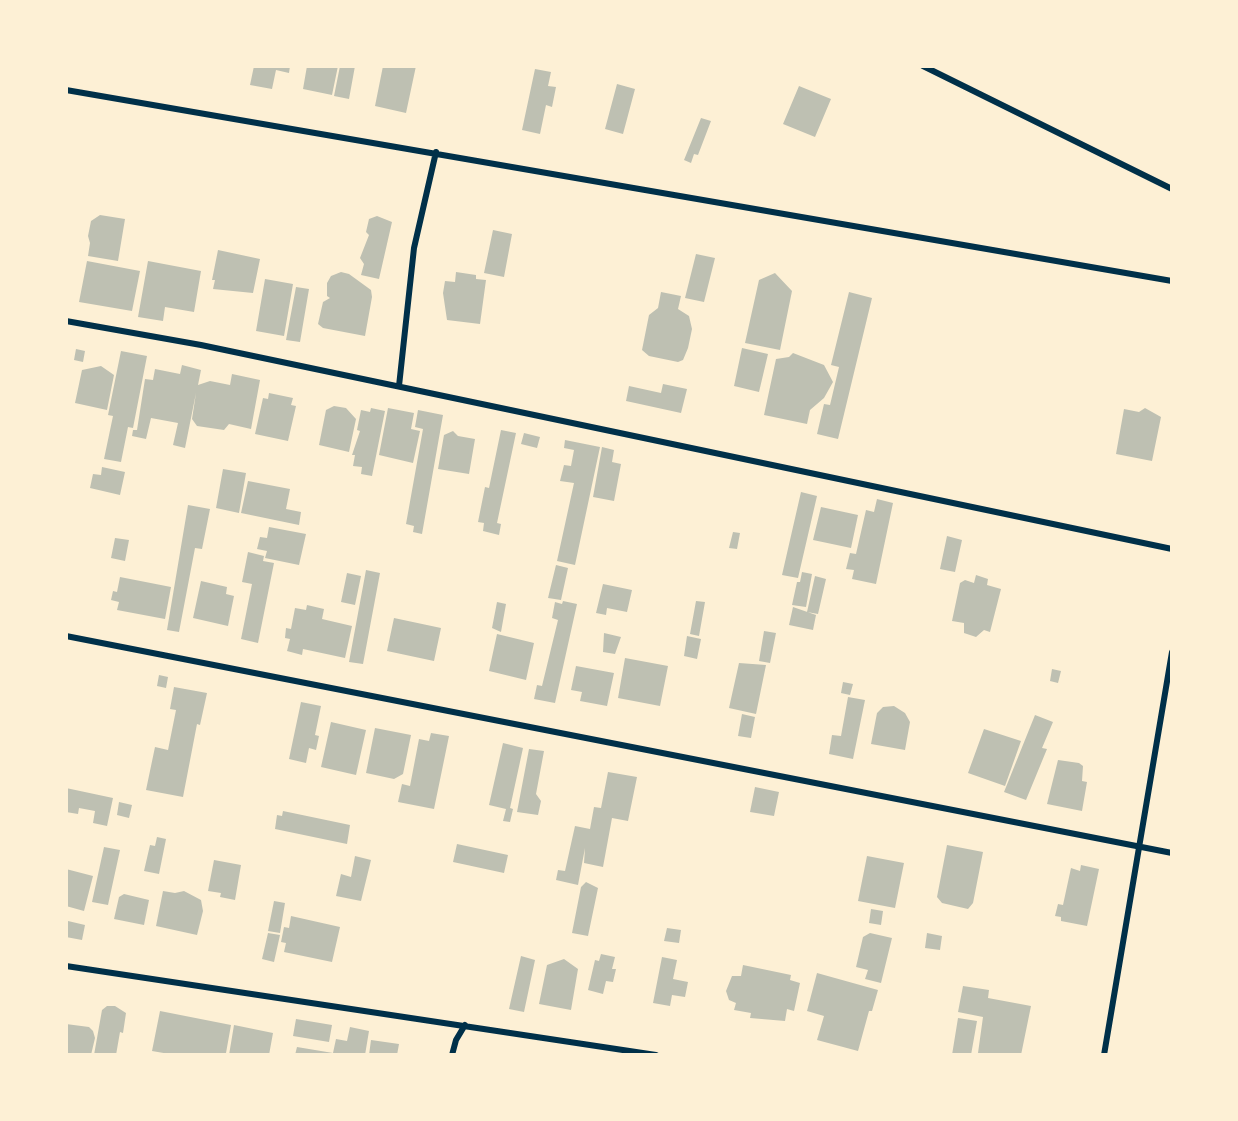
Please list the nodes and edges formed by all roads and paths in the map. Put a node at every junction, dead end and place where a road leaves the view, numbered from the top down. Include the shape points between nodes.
1 (922, 66) edge
2 (66, 90) edge
3 (436, 153) junction
4 (1172, 189) edge
5 (1172, 281) edge
6 (66, 321) edge
7 (399, 386) junction
8 (1172, 549) edge
9 (66, 636) edge
10 (1172, 652) edge
11 (1137, 847) junction
12 (1172, 853) edge
13 (66, 966) edge
14 (465, 1025) junction
15 (452, 1055) edge
16 (656, 1055) edge
17 (1104, 1055) edge

1 - 4 street
2 - 3 street
3 - 5 street
3 - 7 street via 414,248
6 - 7 street
7 - 8 street
9 - 11 street
10 - 11 street
11 - 12 street
11 - 17 street
13 - 14 street
14 - 15 street
14 - 16 street

